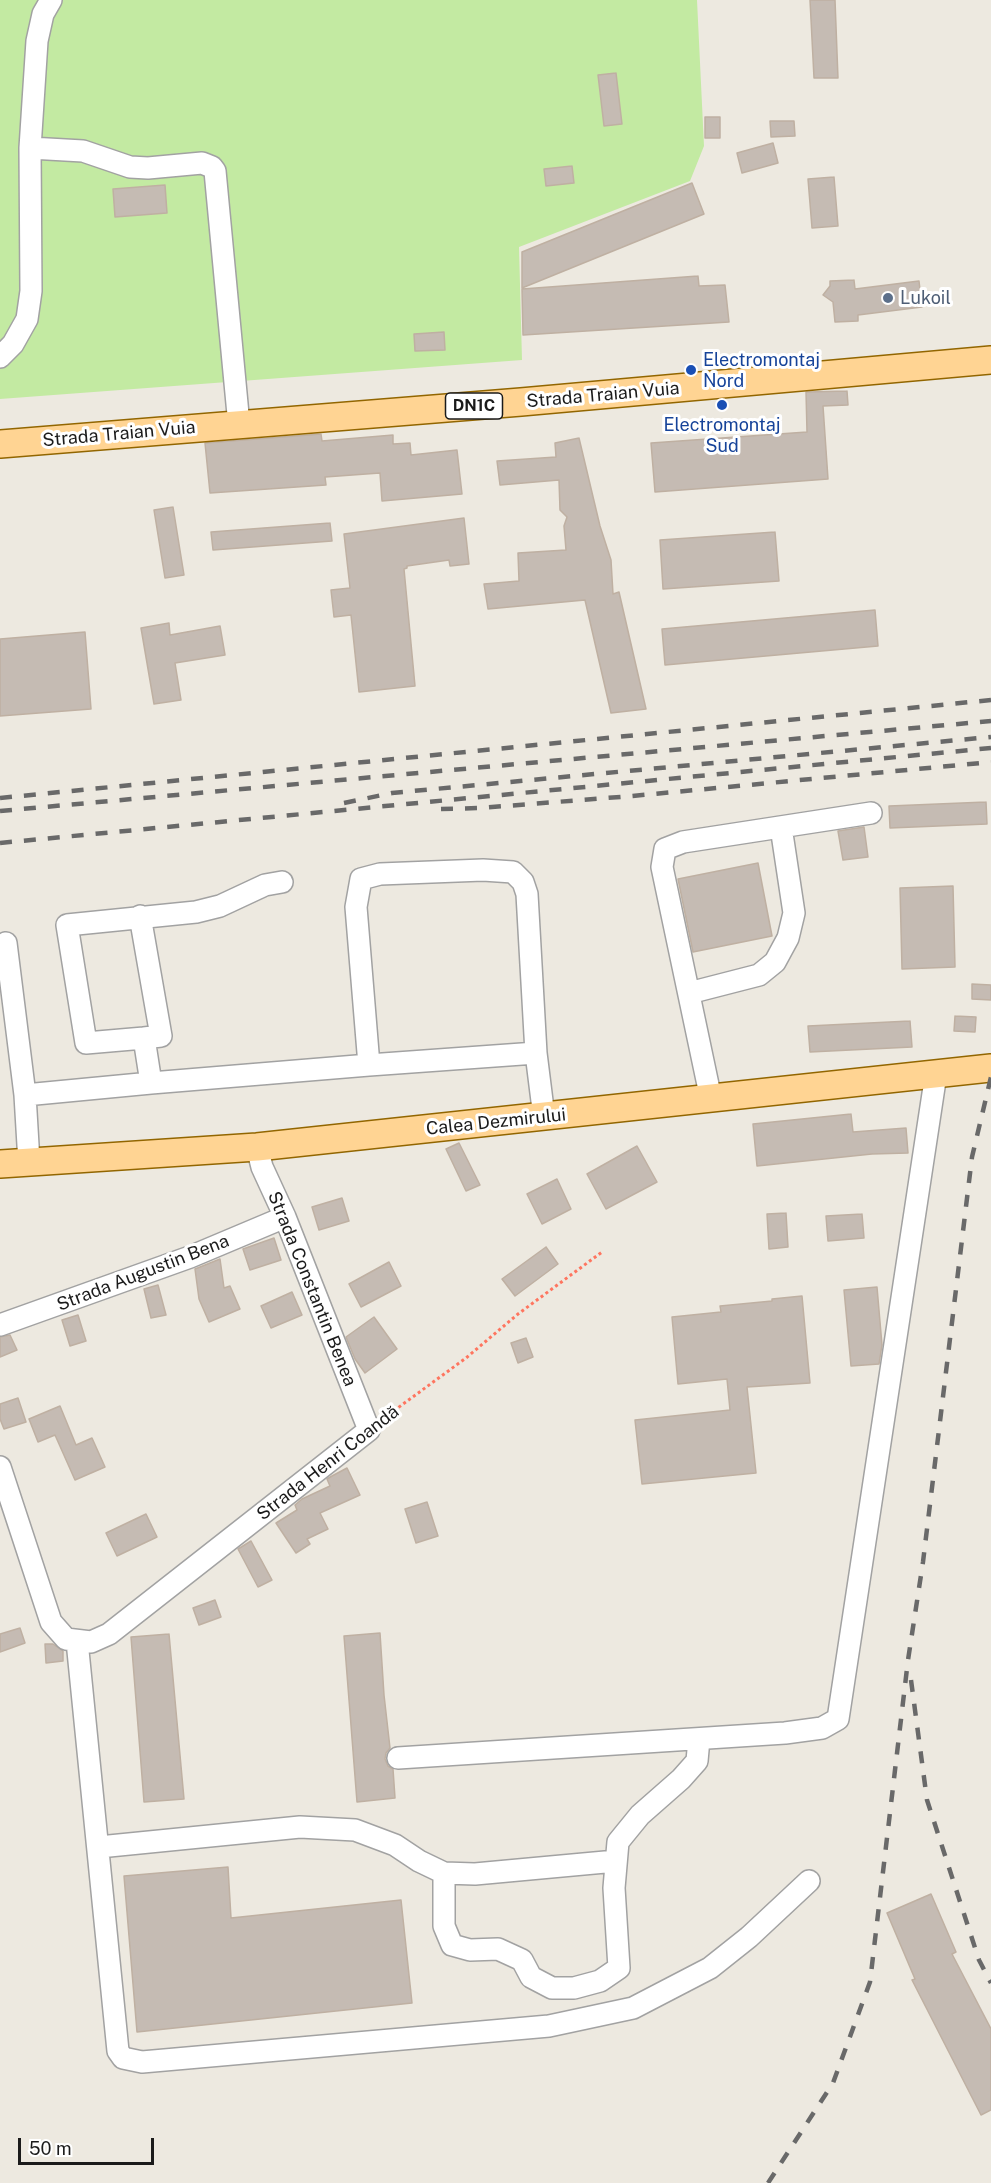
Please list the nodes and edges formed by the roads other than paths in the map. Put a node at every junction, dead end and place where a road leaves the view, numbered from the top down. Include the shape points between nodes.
1 (51, 0) edge
2 (30, 148) junction
3 (0, 357) edge
4 (991, 360) edge
5 (239, 425) junction
6 (0, 444) edge
7 (871, 813) dead end
8 (781, 827) junction
9 (282, 882) dead end
10 (140, 916) junction
11 (6, 943) dead end
12 (689, 993) junction
13 (144, 1038) junction
14 (536, 1053) junction
15 (369, 1065) junction
16 (991, 1068) edge
17 (936, 1074) junction
18 (151, 1083) junction
19 (25, 1095) junction
20 (711, 1099) junction
21 (544, 1117) junction
22 (257, 1147) junction
23 (29, 1162) junction
24 (0, 1164) edge
25 (285, 1217) junction
26 (0, 1325) edge
27 (369, 1431) joint
28 (0, 1467) edge
29 (77, 1641) junction
30 (699, 1738) junction
31 (398, 1758) dead end
32 (99, 1847) junction
33 (616, 1861) junction
34 (444, 1873) junction
35 (809, 1881) dead end
36 (552, 1988) junction
37 (566, 2022) junction

1 - 2 street via 43,14 37,41
2 - 3 street via 31,291 27,319 13,344
2 - 5 street via 83,151 130,167 212,166
4 - 5 main road, Strada Traian Vuia / DN1C
5 - 6 main road, Strada Traian Vuia / DN1C
7 - 8 street
8 - 12 street via 794,913 788,938 775,962 759,975
8 - 12 street via 683,842 665,849 662,867
9 - 10 street via 196,912
10 - 13 street via 161,1036
10 - 13 street via 67,925 86,1043
11 - 19 street
12 - 20 street
13 - 18 street
14 - 15 street
14 - 15 street via 527,894 523,882 513,872 483,870 380,874 361,879 356,907
14 - 21 street
15 - 18 street
16 - 17 main road, Calea Dezmirului
17 - 20 main road, Calea Dezmirului
17 - 30 street via 838,1719 822,1728
18 - 19 street
19 - 23 street
20 - 21 main road, Calea Dezmirului
21 - 22 main road, Calea Dezmirului
22 - 23 main road, Calea Dezmirului
22 - 25 street, Strada Constantin Benea via 261,1167
23 - 24 main road, Calea Dezmirului
25 - 26 street, Strada Augustin Bena via 190,1257
25 - 27 street, Strada Constantin Benea
27 - 29 street, Strada Henri Coandă via 109,1634 91,1642
28 - 29 street via 51,1622 66,1639
29 - 32 street
30 - 31 street
30 - 33 street via 697,1761 640,1815 618,1842
32 - 34 street via 300,1827 355,1830 395,1845
32 - 37 street via 118,2052 123,2058 142,2062 274,2052
33 - 34 street via 475,1874
33 - 36 street via 619,1968 600,1981 574,1988
34 - 36 street via 444,1926 452,1946 498,1949 522,1960 531,1977
35 - 37 street via 710,1968 633,2008
36 - 37 street

